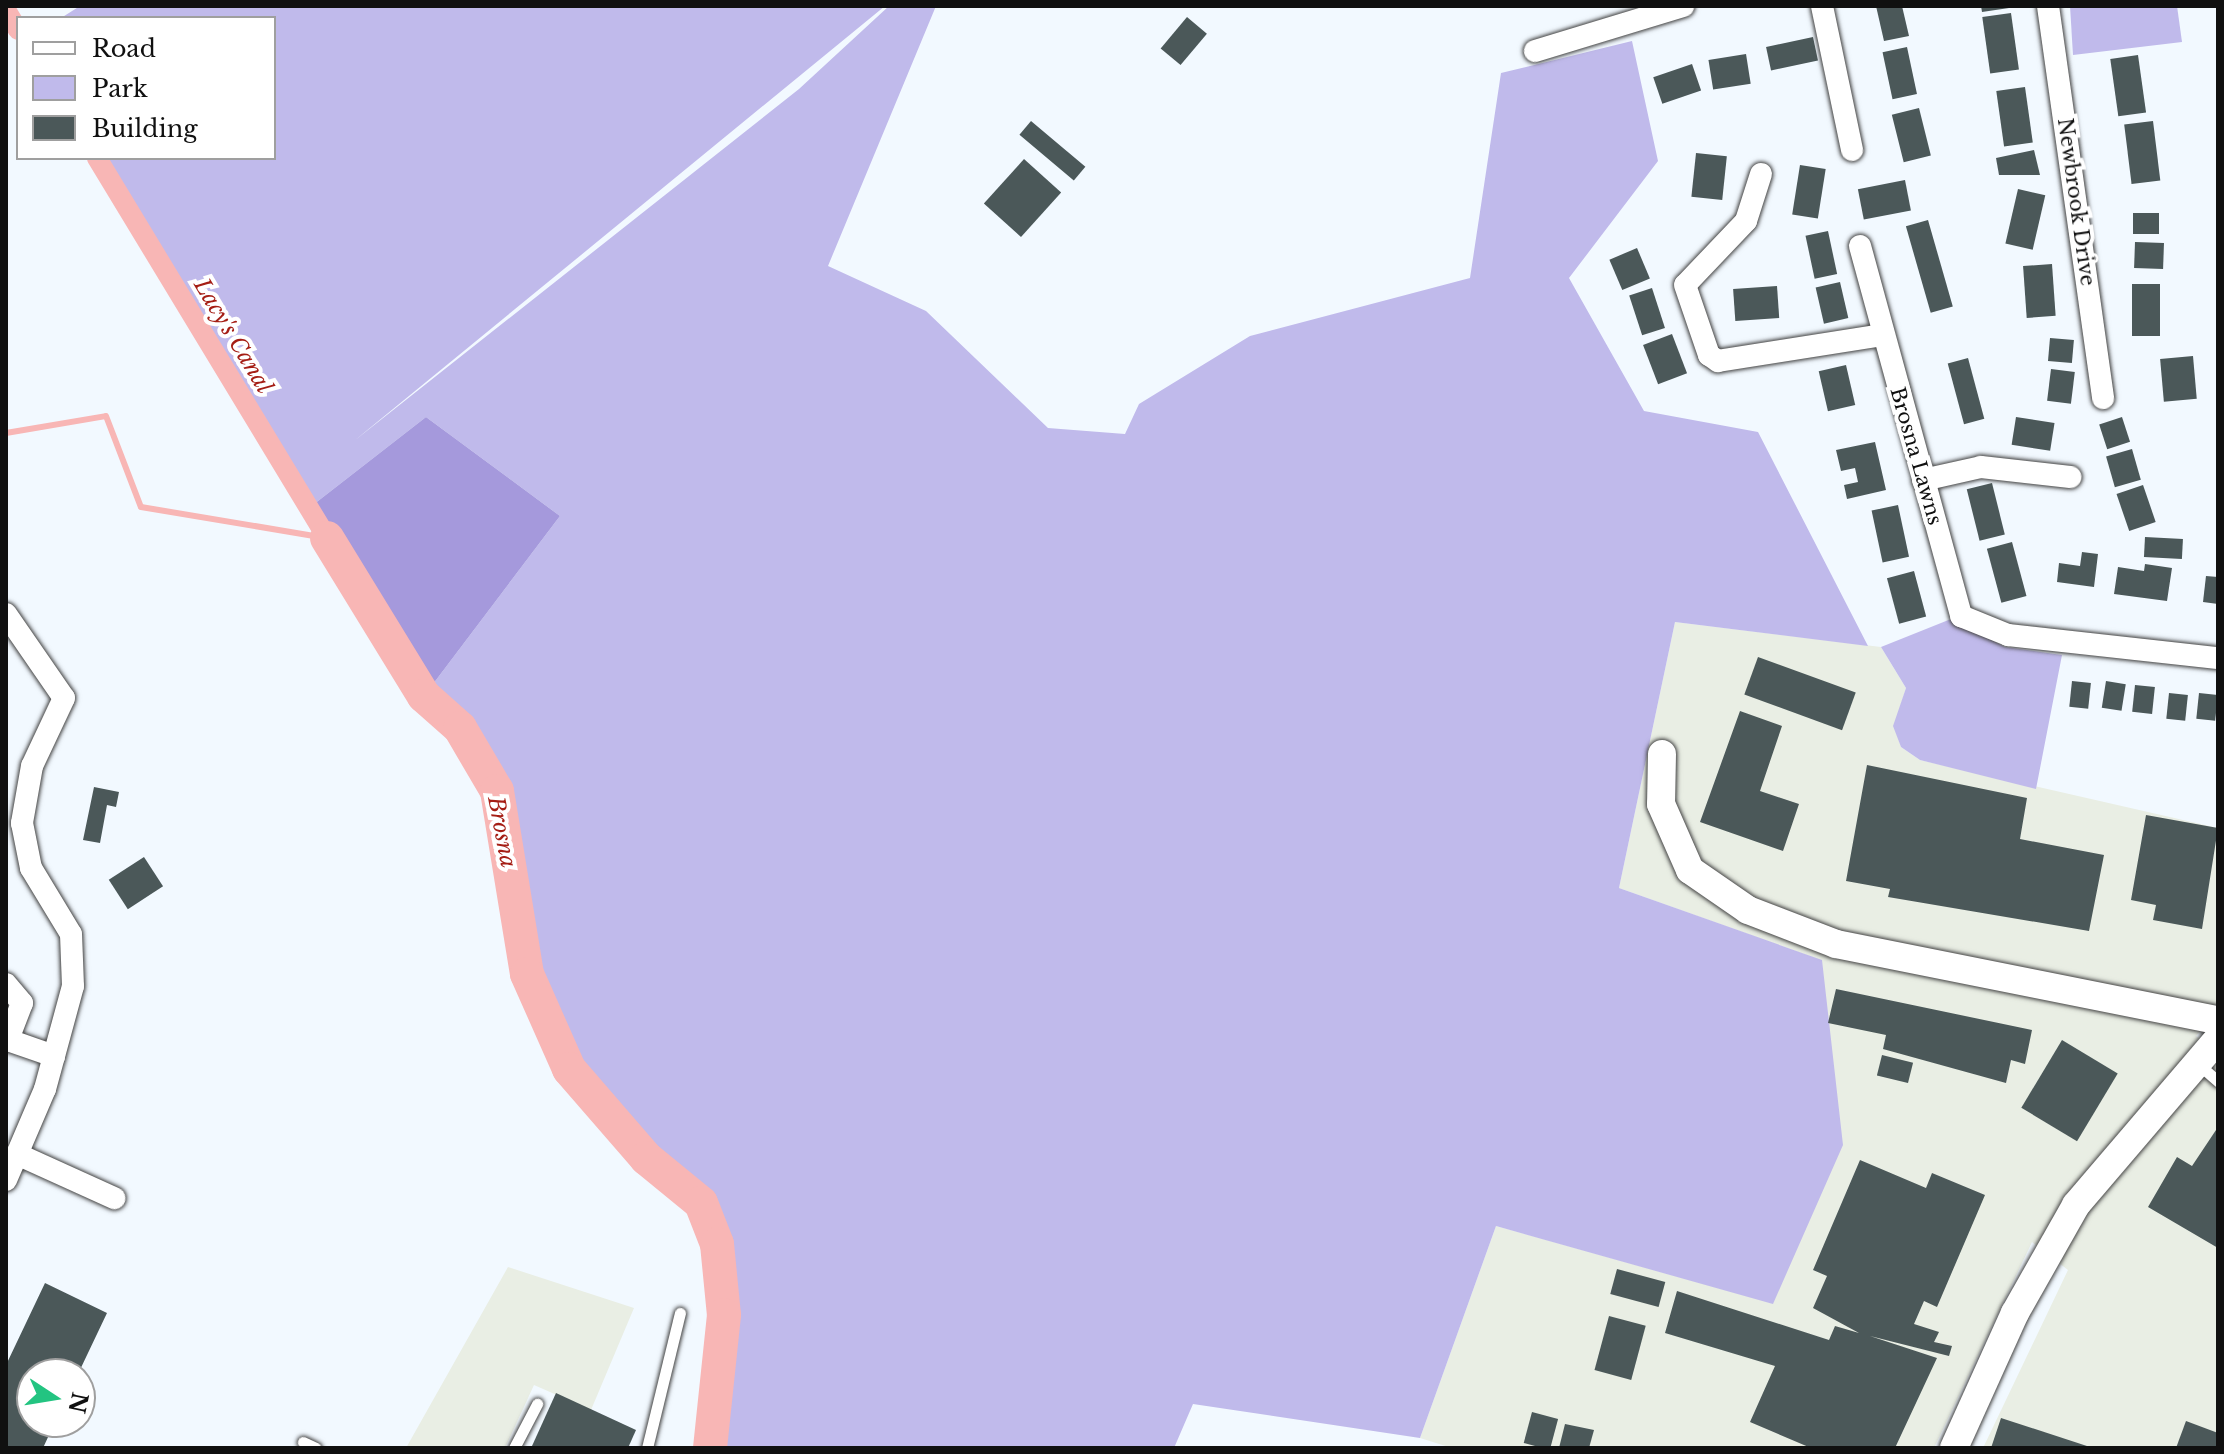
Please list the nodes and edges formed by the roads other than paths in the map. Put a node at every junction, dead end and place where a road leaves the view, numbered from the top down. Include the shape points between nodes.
1 (1683, 6) edge
2 (1822, 6) edge
3 (2048, 6) edge
4 (1535, 51) dead end
5 (1852, 150) dead end
6 (1761, 174) dead end
7 (1860, 246) dead end
8 (1882, 335) junction
9 (2103, 398) dead end
10 (2070, 477) dead end
11 (1923, 480) junction
12 (6, 614) edge
13 (2218, 658) edge
14 (1662, 754) dead end
15 (6, 984) edge
16 (2218, 1020) edge
17 (2218, 1039) edge
18 (54, 1056) junction
19 (2197, 1063) junction
20 (2218, 1081) edge
21 (17, 1154) junction
22 (6, 1180) edge
23 (114, 1198) dead end
24 (680, 1313) dead end
25 (537, 1404) dead end
26 (303, 1442) dead end
27 (316, 1448) edge
28 (514, 1448) edge
29 (647, 1448) edge
30 (1954, 1448) edge

1 - 4 street
2 - 5 street
3 - 9 street, Newbrook Drive
6 - 8 street via 1746,221 1685,285 1709,355 1718,361
7 - 8 street, Brosna Lawns
8 - 11 street, Brosna Lawns
10 - 11 street via 1981,467
11 - 13 street, Brosna Lawns via 1961,616 2008,635
12 - 18 street via 64,698 32,766 22,823 31,868 71,934 73,986
14 - 16 street via 1661,804 1690,870 1748,910 1836,944
15 - 18 street via 22,1003 8,1040
17 - 19 street
18 - 21 street
19 - 20 lane
19 - 30 street via 2076,1205 2015,1313
21 - 22 street
21 - 23 street
24 - 29 lane
25 - 28 lane
26 - 27 lane

